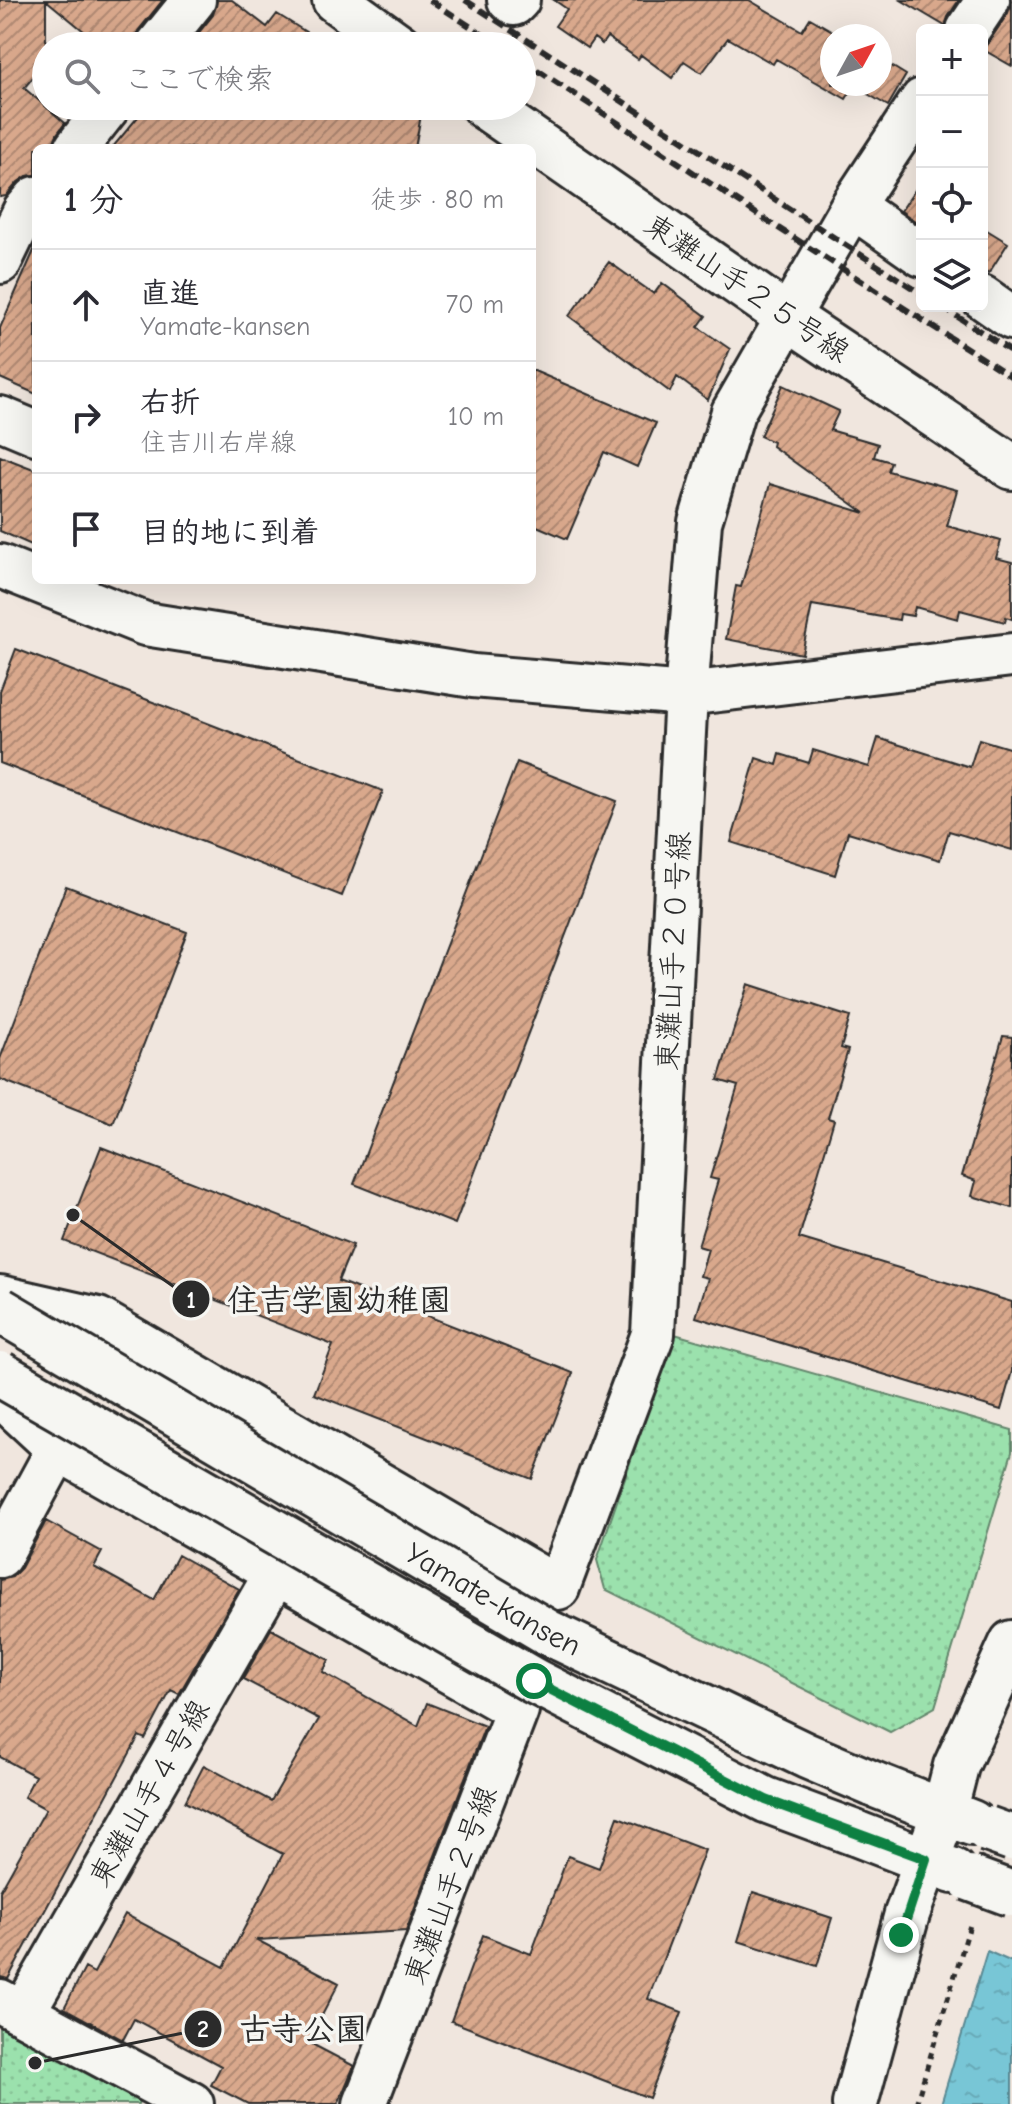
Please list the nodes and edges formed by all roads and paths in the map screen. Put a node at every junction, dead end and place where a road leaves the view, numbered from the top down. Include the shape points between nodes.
1 (194, 0) edge
2 (335, 0) edge
3 (509, 0) edge
4 (518, 0) edge
5 (988, 0) edge
6 (972, 24) edge
7 (168, 32) edge
8 (380, 32) edge
9 (916, 109) edge
10 (98, 120) edge
11 (504, 120) edge
12 (79, 144) edge
13 (852, 206) junction
14 (32, 209) edge
15 (916, 251) edge
16 (0, 262) edge
17 (988, 301) edge
18 (789, 318) junction
19 (1012, 318) edge
20 (0, 418) edge
21 (32, 431) edge
22 (1012, 467) edge
23 (0, 566) edge
24 (32, 579) edge
25 (45, 584) edge
26 (1012, 655) edge
27 (686, 694) junction
28 (0, 1297) edge
29 (0, 1310) edge
30 (0, 1374) edge
31 (0, 1395) edge
32 (58, 1449) junction
33 (0, 1556) edge
34 (276, 1573) junction
35 (1012, 1643) edge
36 (944, 1813) junction
37 (999, 1834) edge
38 (926, 1859) junction
39 (1012, 1894) edge
40 (971, 1922) dead end
41 (11, 2007) edge
42 (192, 2104) edge
43 (365, 2104) edge
44 (855, 2104) edge
45 (916, 2104) edge

1 - 7 street
2 - 8 street
3 - 4 street
5 - 6 street
9 - 13 street, 東灘山手２０号線
10 - 12 street
11 - 18 street, 東灘山手２５号線
13 - 15 street
13 - 18 street, 東灘山手２０号線
14 - 16 street
17 - 19 street
18 - 22 street, 東灘山手２５号線
18 - 27 street, 東灘山手２０号線 via 733,412 700,522
20 - 21 street
23 - 24 street
25 - 27 street via 145,624 473,676
26 - 27 street
27 - 28 street, 東灘山手２０号線 via 653,1334 558,1588 98,1319
29 - 36 street, Yamate-kansen, bridge via 547,1632 793,1750
30 - 38 street, Yamate-kansen, bridge via 534,1681 766,1800
31 - 32 street
32 - 33 street
32 - 34 street
34 - 41 street, 東灘山手４号線
34 - 43 street, 東灘山手２号線 via 517,1710
35 - 36 street via 956,1766
36 - 37 street, Yamate-kansen
36 - 38 street
38 - 39 street, Yamate-kansen, bridge
38 - 44 street
40 - 45 path
41 - 42 street

